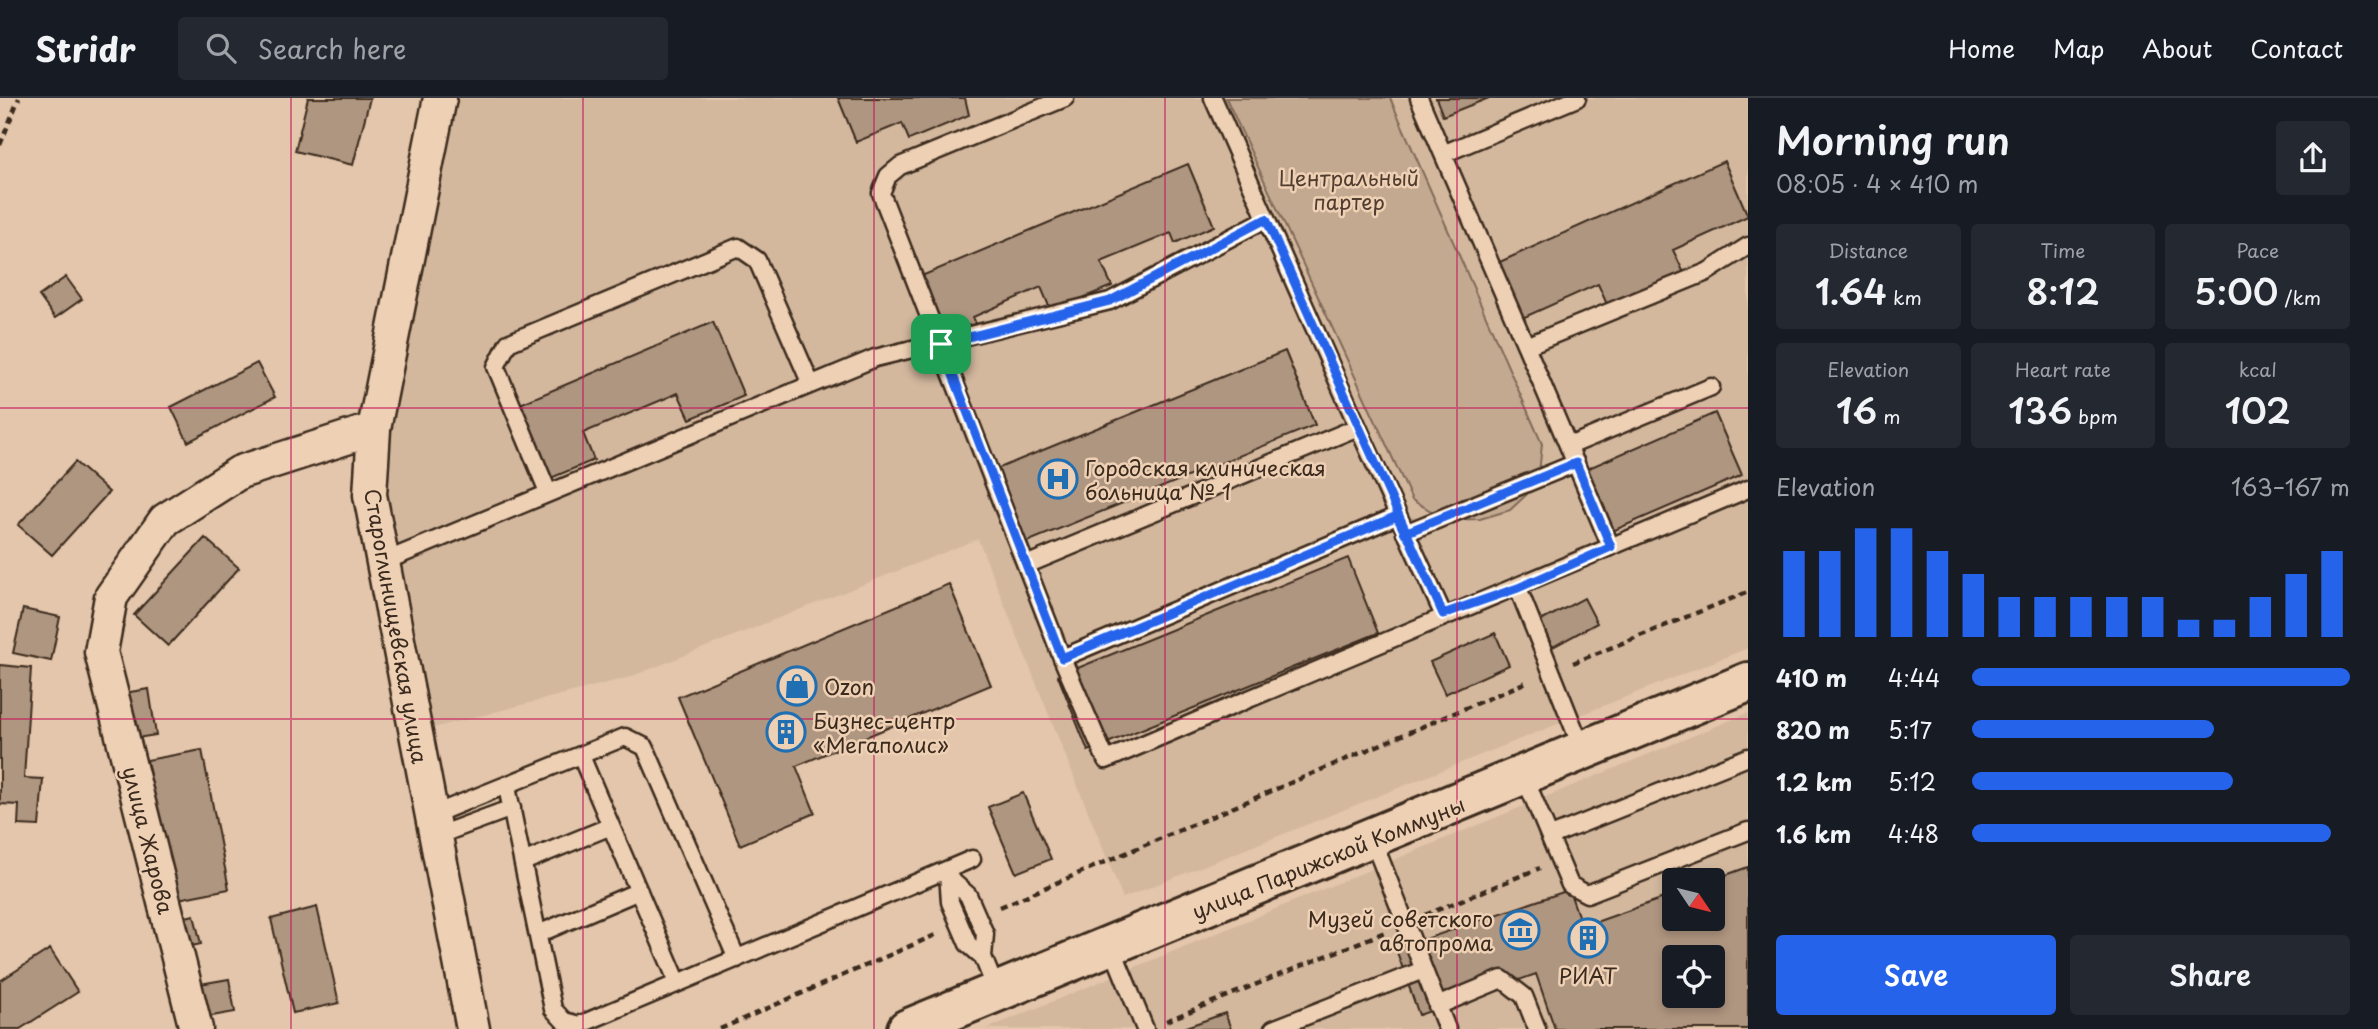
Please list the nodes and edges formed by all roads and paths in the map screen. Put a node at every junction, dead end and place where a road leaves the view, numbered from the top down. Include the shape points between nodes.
1 (19, 98) edge
2 (440, 98) edge
3 (1065, 98) edge
4 (1213, 98) edge
5 (1419, 98) edge
6 (1577, 98) edge
7 (0, 145) edge
8 (1443, 153) junction
9 (1266, 219) junction
10 (1748, 246) edge
11 (941, 344) junction
12 (1526, 346) junction
13 (810, 382) junction
14 (1711, 387) dead end
15 (1358, 427) junction
16 (374, 429) junction
17 (1569, 446) junction
18 (1576, 463) junction
19 (1748, 489) edge
20 (548, 492) junction
21 (1397, 516) junction
22 (1405, 533) junction
23 (1611, 547) junction
24 (383, 562) junction
25 (1026, 565) junction
26 (1518, 588) junction
27 (1748, 592) edge
28 (1443, 614) junction
29 (1062, 658) junction
30 (1552, 671) junction
31 (1748, 682) edge
32 (1583, 752) junction
33 (581, 756) junction
34 (1748, 757) edge
35 (1524, 776) junction
36 (507, 787) junction
37 (512, 808) junction
38 (434, 826) junction
39 (611, 826) junction
40 (1748, 831) edge
41 (1551, 836) junction
42 (1372, 838) junction
43 (972, 859) dead end
44 (1560, 860) junction
45 (523, 862) junction
46 (949, 876) junction
47 (639, 891) junction
48 (977, 916) junction
49 (959, 923) junction
50 (1405, 923) junction
51 (538, 934) junction
52 (1111, 945) junction
53 (983, 957) junction
54 (737, 959) junction
55 (1423, 970) junction
56 (678, 983) junction
57 (997, 992) junction
58 (1437, 1006) junction
59 (1153, 1026) edge
60 (196, 1029) edge
61 (473, 1029) edge
62 (720, 1029) edge
63 (907, 1029) edge
64 (1273, 1029) edge
65 (1447, 1029) edge
66 (1537, 1029) edge

1 - 7 path
2 - 16 street, Староглинищевская улица
3 - 11 lane via 900,166 888,176 881,193
4 - 9 lane
5 - 8 lane
6 - 8 lane
8 - 12 lane
9 - 11 lane via 1110,301
9 - 15 lane
10 - 12 lane via 1707,272
11 - 13 lane via 875,358
11 - 25 lane
12 - 17 lane
13 - 20 lane
13 - 20 lane via 757,260 738,247 508,343 496,367
14 - 17 lane
15 - 21 lane
15 - 25 lane
16 - 24 street, Староглинищевская улица via 370,495
16 - 60 street, улица Жарова via 240,472 165,520 111,597 101,652
17 - 18 lane
18 - 22 lane
18 - 23 lane
19 - 23 lane
20 - 24 lane
21 - 22 lane
21 - 29 lane
22 - 28 lane
23 - 26 lane
24 - 38 street, Староглинищевская улица
25 - 29 lane
26 - 28 lane
26 - 30 lane
27 - 30 path
28 - 29 lane via 1106,760
30 - 32 lane
30 - 48 path
31 - 32 main road, улица Парижской Коммуны
32 - 35 main road, улица Парижской Коммуны
33 - 36 lane
33 - 39 lane
33 - 54 lane via 625,737 645,747
34 - 41 lane
35 - 41 lane
35 - 42 main road, улица Парижской Коммуны
36 - 37 lane
36 - 38 lane
37 - 38 lane
37 - 45 lane
38 - 61 street, Староглинищевская улица
39 - 45 lane
39 - 47 lane
40 - 44 lane via 1587,894 1570,885
41 - 44 lane
42 - 50 lane
42 - 52 main road, улица Парижской Коммуны
43 - 46 lane
44 - 50 path
45 - 51 lane
46 - 48 lane via 968,895
46 - 49 lane via 950,902
46 - 54 lane
47 - 51 lane
47 - 56 lane
48 - 53 lane via 985,934
49 - 53 lane via 968,944
49 - 62 path
50 - 55 lane
50 - 59 path
51 - 56 lane via 553,1009 564,1021 579,1025
52 - 57 main road, улица Парижской Коммуны
52 - 59 lane
53 - 57 lane
54 - 56 lane
55 - 58 lane
55 - 64 lane
57 - 63 main road, улица Парижской Коммуны
58 - 65 lane
58 - 66 lane via 1502,979 1524,996

